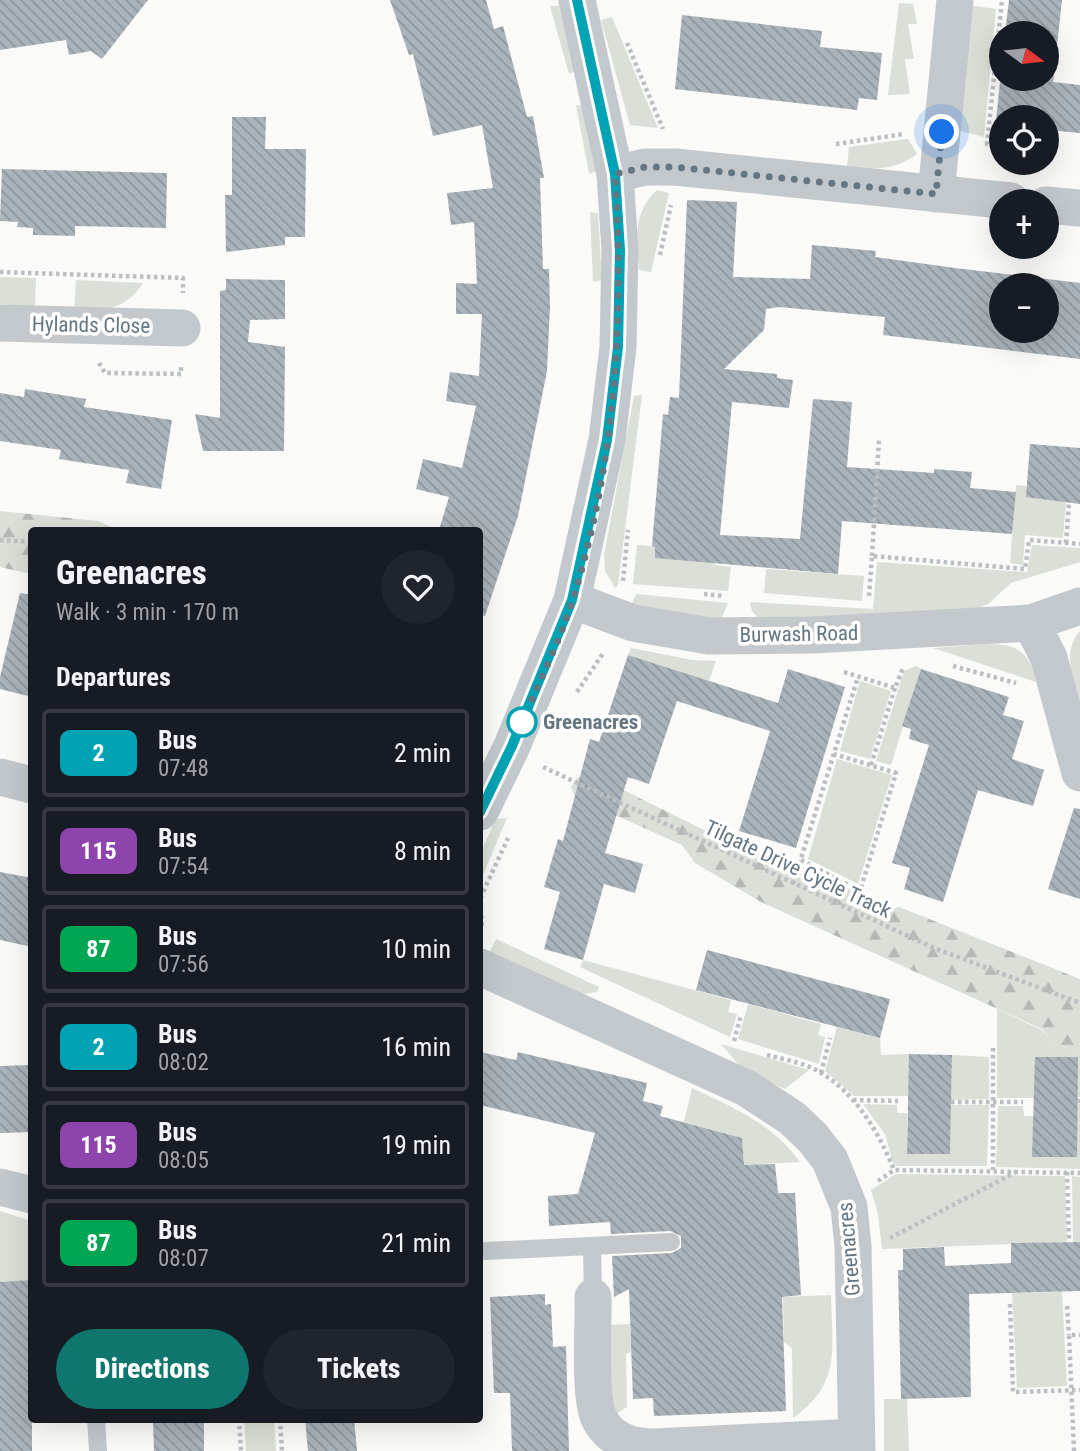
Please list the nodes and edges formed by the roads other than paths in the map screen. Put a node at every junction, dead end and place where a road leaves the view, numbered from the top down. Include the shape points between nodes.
1 (577, 0) edge
2 (955, 0) edge
3 (615, 174) junction
4 (936, 194) junction
5 (989, 199) edge
6 (1059, 206) edge
7 (1080, 208) edge
8 (0, 323) edge
9 (182, 328) dead end
10 (572, 600) junction
11 (1080, 606) edge
12 (1031, 623) junction
13 (1080, 773) edge
14 (0, 777) edge
15 (28, 784) edge
16 (483, 806) edge
17 (483, 968) edge
18 (0, 1187) edge
19 (28, 1194) edge
20 (671, 1242) dead end
21 (592, 1246) junction
22 (486, 1251) dead end
23 (593, 1297) joint
24 (96, 1423) edge
25 (857, 1444) edge
26 (98, 1451) edge

1 - 3 street
2 - 4 street
3 - 4 street via 675,167
3 - 10 street via 620,250 618,347 607,440
4 - 5 street
6 - 7 street
8 - 9 street, Hylands Close
10 - 12 street, Burwash Road via 633,623 709,636
10 - 16 street
11 - 12 street, Burwash Road
12 - 13 street via 1049,658
14 - 15 street
17 - 25 street, Greenacres via 746,1088 813,1138 835,1171 849,1207
18 - 19 street
20 - 21 lane
21 - 22 lane
21 - 23 lane
23 - 25 street via 594,1400 599,1419 624,1442 639,1447
24 - 26 lane

